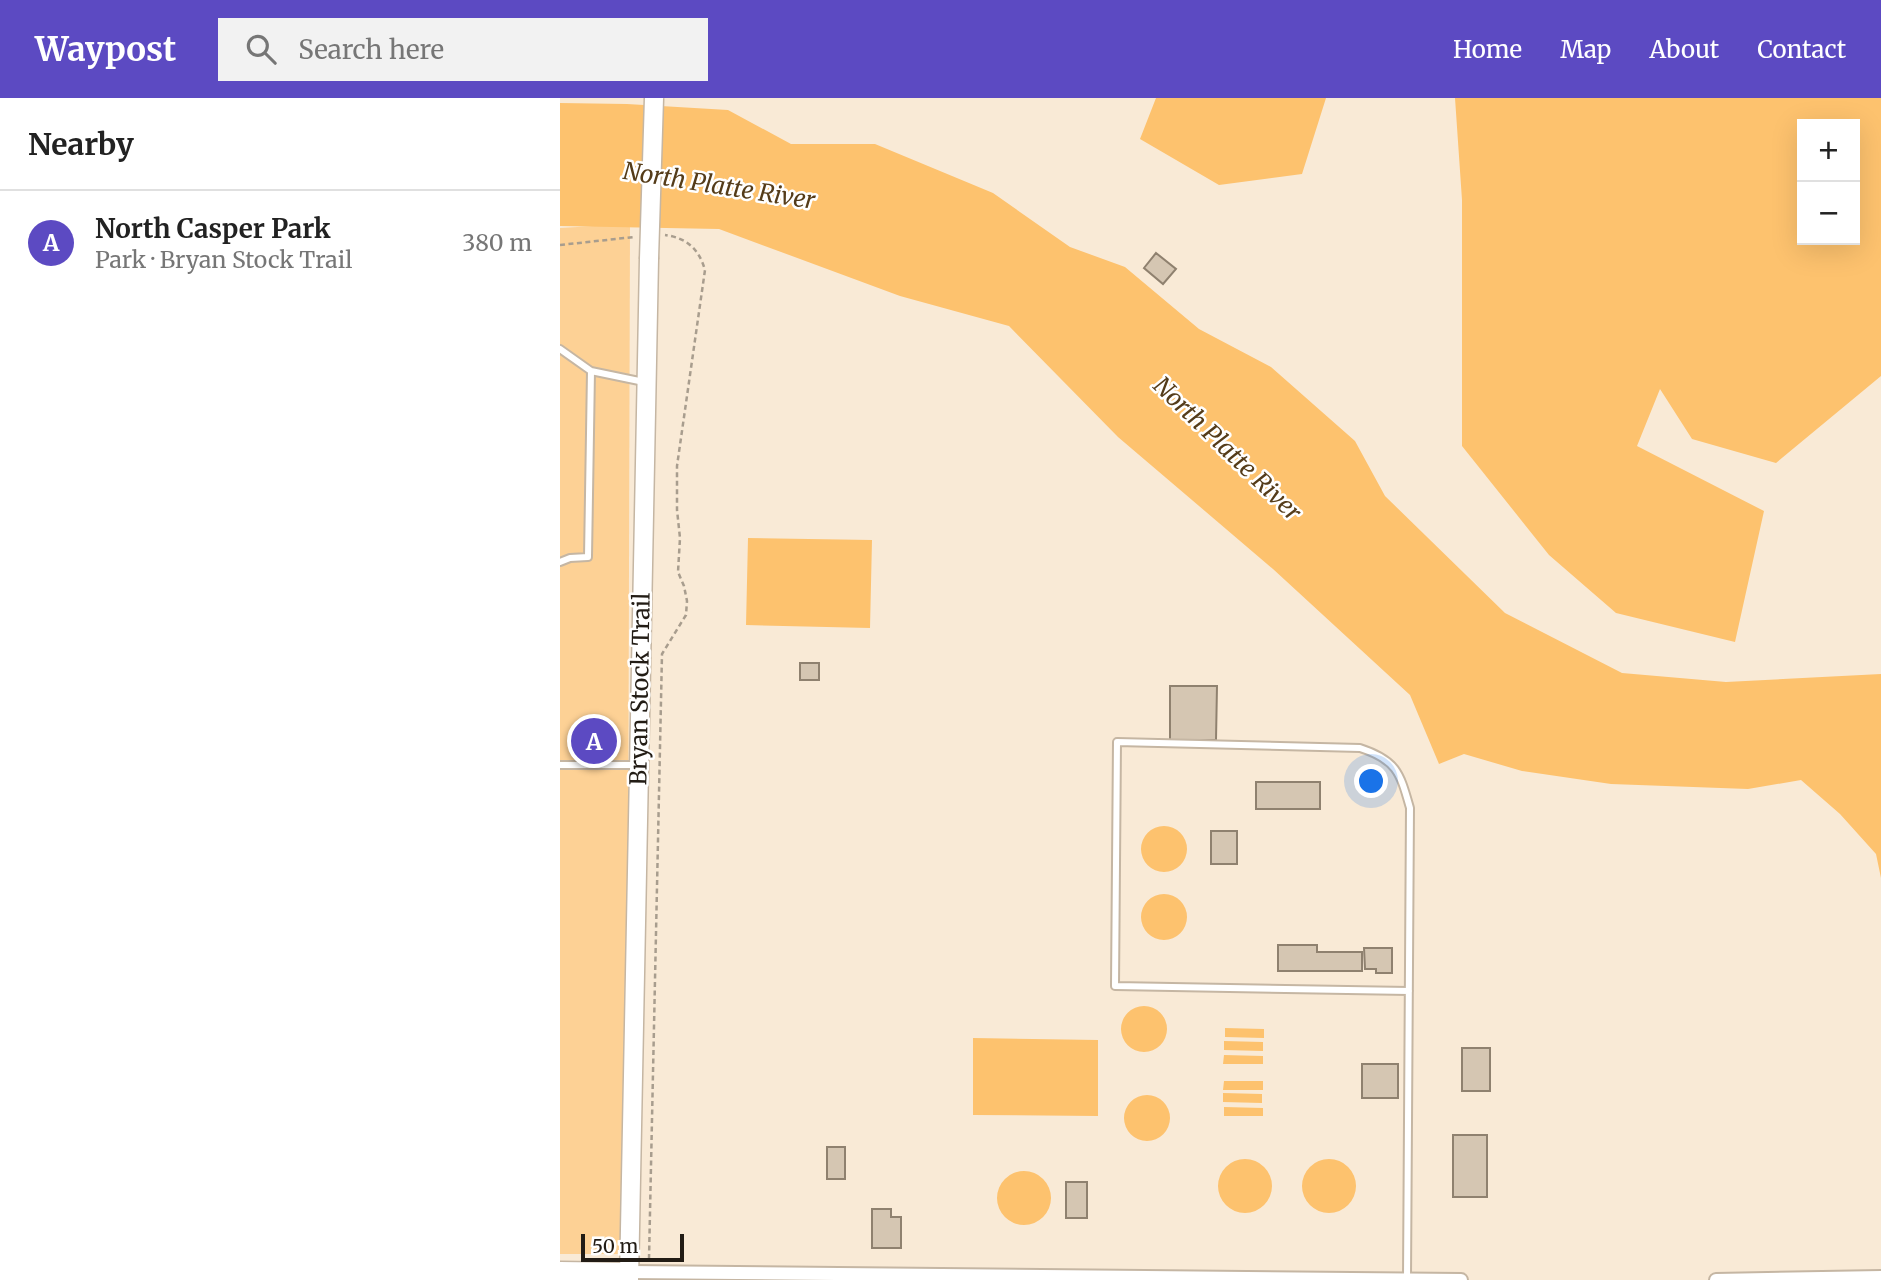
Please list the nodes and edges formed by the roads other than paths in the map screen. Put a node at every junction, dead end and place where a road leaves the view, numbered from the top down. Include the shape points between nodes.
1 (654, 98) edge
2 (560, 349) edge
3 (590, 371) junction
4 (647, 383) junction
5 (560, 562) edge
6 (560, 765) edge
7 (638, 765) junction
8 (1409, 991) junction
9 (560, 1272) edge
10 (629, 1276) edge
11 (1881, 1277) edge
12 (972, 1278) edge
13 (1099, 1278) edge
14 (1258, 1279) edge
15 (1407, 1279) edge
16 (1461, 1280) edge
17 (1716, 1280) edge

1 - 4 main road, Bryan Stock Trail, bridge
2 - 3 lane
3 - 4 lane
3 - 5 lane via 588,557
4 - 7 main road, Bryan Stock Trail
6 - 7 lane
7 - 10 main road, Bryan Stock Trail
8 - 8 lane via 1410,808 1400,774 1381,754 1360,748 1117,742 1115,986
8 - 15 lane
9 - 10 main road
10 - 12 street via 649,1272
11 - 17 street
12 - 13 street
13 - 14 street
14 - 15 street
15 - 16 street

